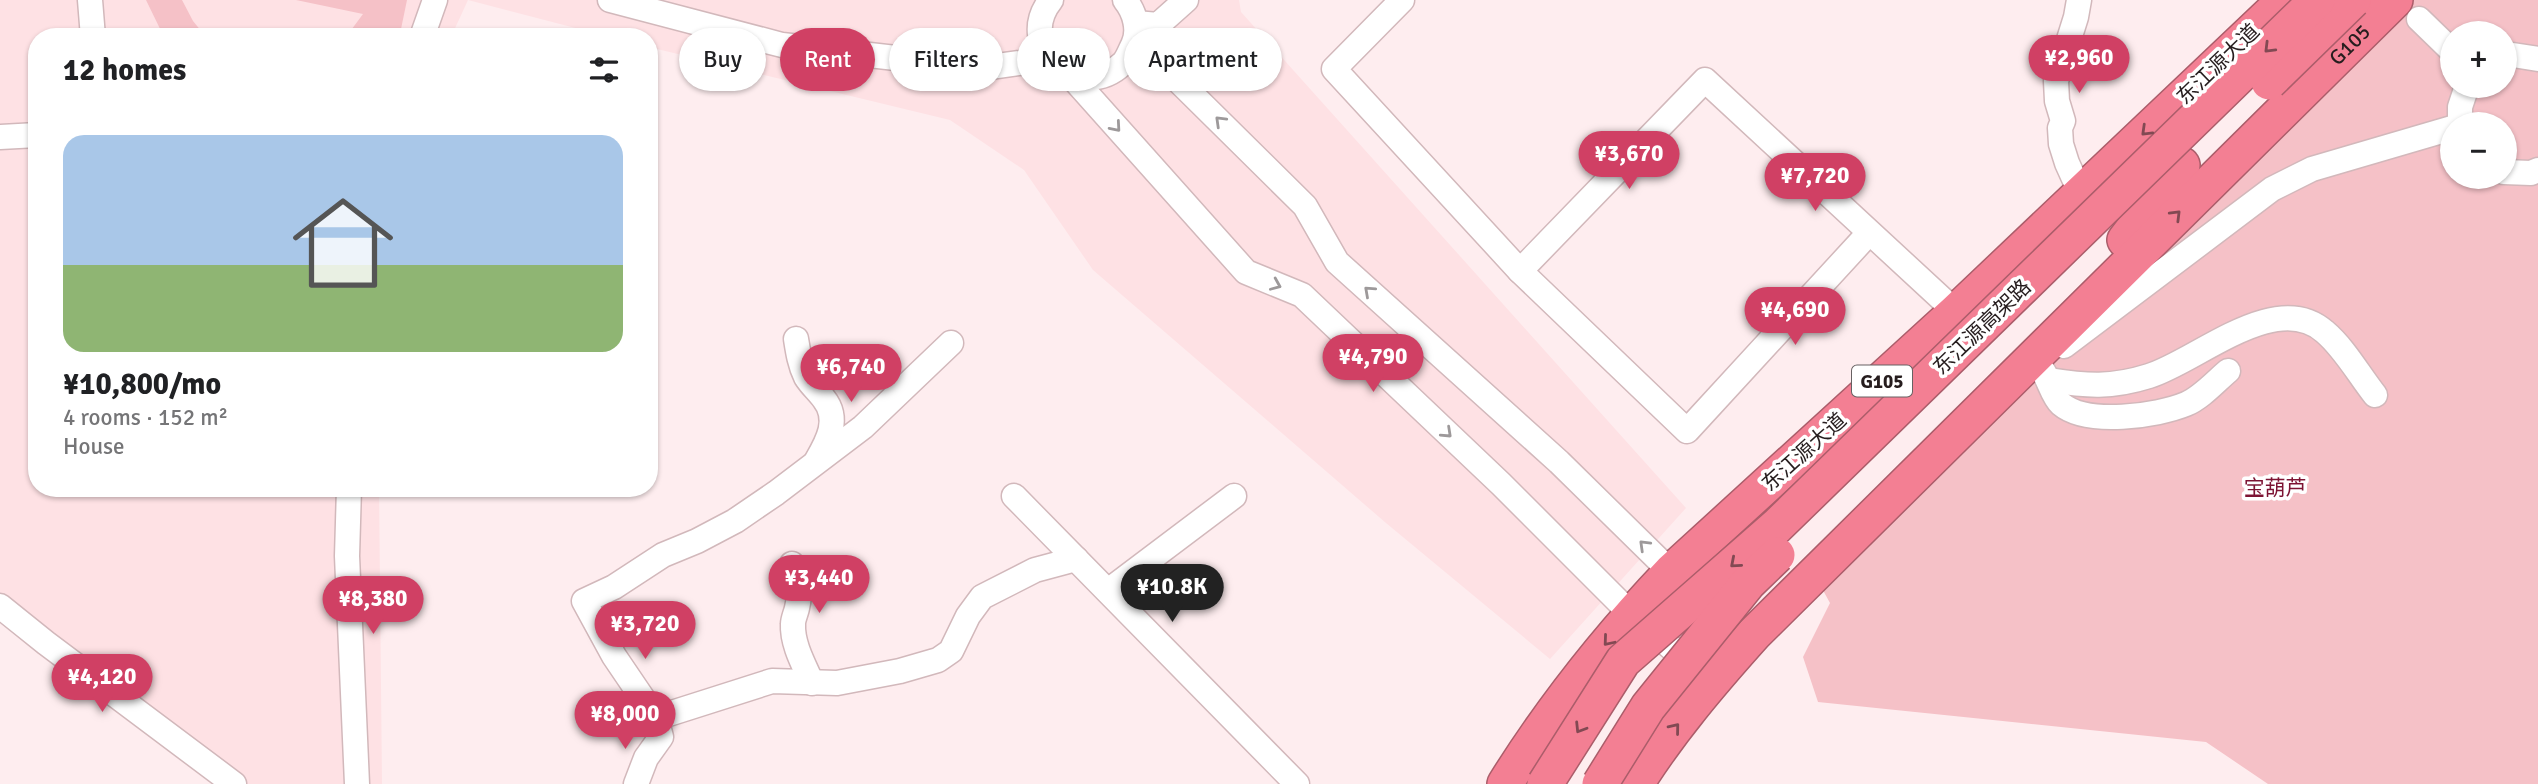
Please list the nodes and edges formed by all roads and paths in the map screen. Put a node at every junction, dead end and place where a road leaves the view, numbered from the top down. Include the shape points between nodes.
1 (90, 0) edge
2 (435, 0) edge
3 (610, 0) edge
4 (1051, 0) edge
5 (1125, 0) edge
6 (1186, 0) edge
7 (1402, 0) edge
8 (2079, 0) edge
9 (2285, 0) edge
10 (2317, 0) edge
11 (2353, 0) edge
12 (2407, 10) edge
13 (92, 28) edge
14 (425, 28) edge
15 (1040, 28) edge
16 (1135, 28) edge
17 (1147, 28) edge
18 (2440, 40) edge
19 (2517, 56) edge
20 (2538, 59) edge
21 (1017, 63) edge
22 (1084, 91) edge
23 (1194, 91) edge
24 (2440, 132) edge
25 (28, 135) edge
26 (0, 137) edge
27 (2174, 157) junction
28 (2538, 170) edge
29 (2517, 172) edge
30 (2081, 194) junction
31 (1869, 233) junction
32 (1520, 271) junction
33 (1956, 312) junction
34 (796, 339) dead end
35 (951, 343) dead end
36 (2228, 370) dead end
37 (2044, 372) junction
38 (2375, 395) dead end
39 (815, 464) junction
40 (1014, 496) dead end
41 (1234, 496) dead end
42 (349, 497) edge
43 (1720, 528) junction
44 (1862, 536) dead end
45 (1831, 557) junction
46 (1076, 559) junction
47 (792, 564) dead end
48 (1671, 572) junction
49 (1108, 591) junction
50 (0, 606) edge
51 (1631, 614) junction
52 (1754, 634) junction
53 (1712, 682) junction
54 (812, 683) junction
55 (656, 718) junction
56 (234, 784) edge
57 (357, 784) edge
58 (636, 784) edge
59 (1297, 784) edge
60 (1505, 784) edge
61 (1545, 784) edge
62 (1600, 784) edge
63 (1636, 784) edge

1 - 13 street
2 - 14 street
3 - 21 street via 782,45 983,68
4 - 15 street
5 - 16 street
6 - 17 street via 1158,25
7 - 32 street via 1334,69
8 - 30 street via 2056,81 2063,121 2061,144
9 -> 30 highway, 东江源大道 / G105
10 -> 27 highway, 东江源高架路, bridge
11 - 27 highway, 东江源高架路, bridge
12 - 18 street
45 -> 12 highway, G105 / G105
19 - 20 street
22 -> 51 street via 1247,272 1302,295
48 -> 23 street via 1559,462 1337,262 1305,206
24 - 37 street via 2312,169 2272,188
25 - 26 street
27 - 43 highway, bridge via 2098,196 1840,439
27 - 45 highway via 2106,267 1874,492
27 -> 61 highway, 东江源高架路, bridge via 1777,526 1623,661
27 - 62 highway, 东江源高架路, bridge via 1748,583 1648,707
28 - 29 street
30 - 33 highway, 东江源大道 / G105
31 - 32 street via 1705,80
31 - 32 street via 1686,431
31 - 33 street
33 - 43 highway, 东江源大道 / G105
34 - 39 street via 804,373 826,401 831,418 831,437
35 - 39 street via 863,427
36 - 37 street via 2188,404 2131,416 2077,413 2059,403
37 - 38 street via 2087,386 2146,377 2260,323 2304,320 2324,331
37 - 44 street
39 - 55 street via 735,521 663,555 584,601
40 - 46 street
41 - 49 street
42 - 57 street
43 - 48 highway, 东江源大道 / G105
45 - 52 highway, G105 / G105
46 - 49 street
46 - 54 street via 1035,570 982,597 951,651 938,660 858,680
47 - 54 street via 799,581 794,636
48 - 51 highway, 东江源大道 / G105
48 - 52 street
49 - 59 street
50 - 56 street
51 - 53 street
51 -> 60 highway, 东江源大道 / G105 via 1580,674
52 - 53 highway, G105 / G105
63 -> 53 highway, G105 / G105 via 1659,747
54 - 55 street via 772,681
55 - 58 street via 661,737

